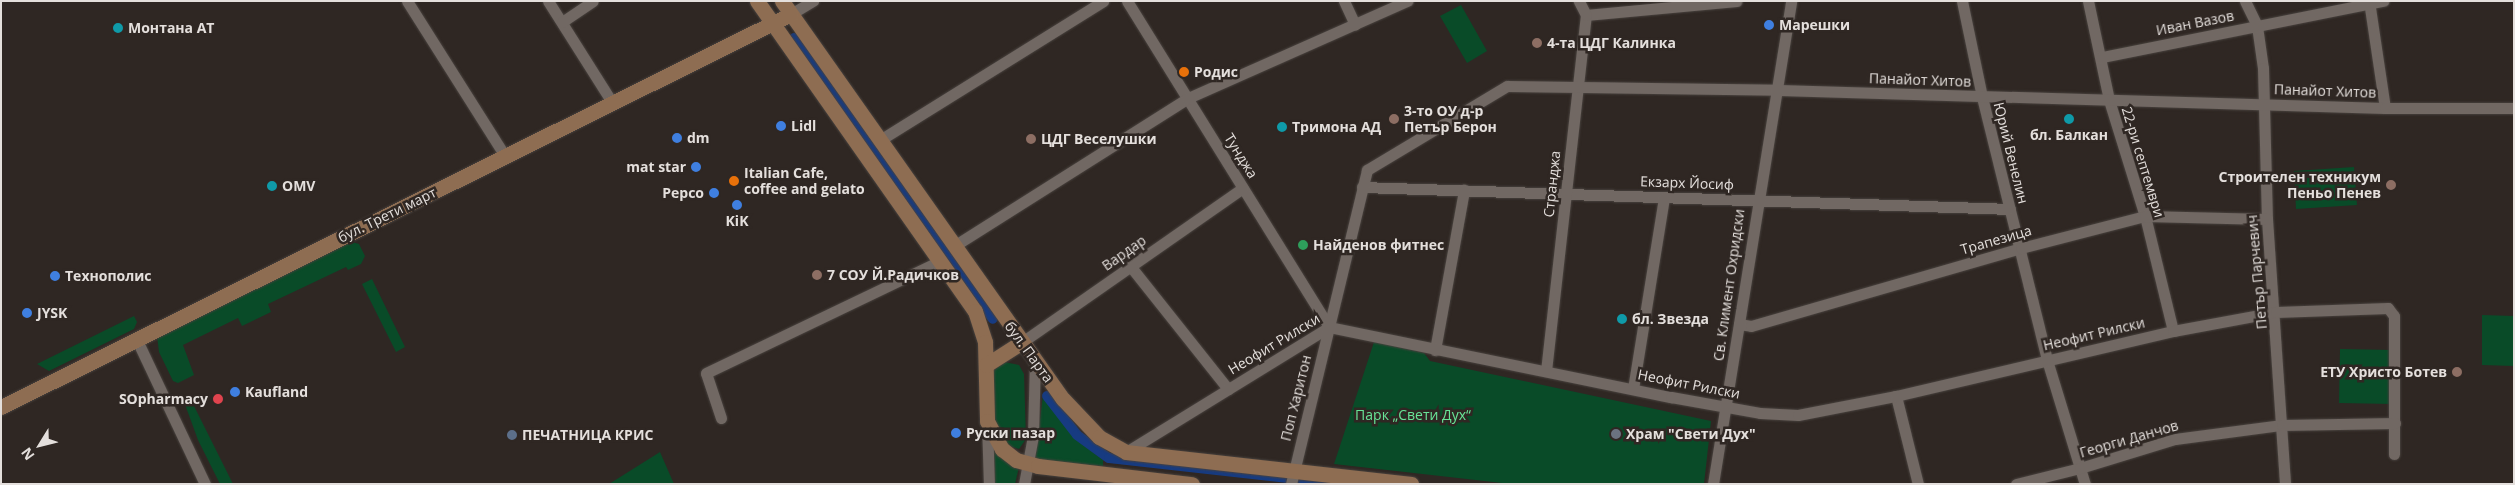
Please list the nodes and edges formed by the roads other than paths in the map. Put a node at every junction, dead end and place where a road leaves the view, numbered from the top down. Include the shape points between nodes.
1 (407, 1) edge
2 (548, 1) edge
3 (593, 1) edge
4 (757, 1) edge
5 (782, 1) edge
6 (813, 1) edge
7 (1102, 1) edge
8 (1127, 1) edge
9 (1344, 1) edge
10 (1407, 1) edge
11 (1579, 1) edge
12 (1736, 1) edge
13 (1791, 1) edge
14 (1962, 1) edge
15 (2088, 1) edge
16 (2245, 1) edge
17 (2383, 1) edge
18 (2370, 3) edge
19 (791, 14) junction
20 (1586, 15) junction
21 (562, 22) junction
22 (773, 23) junction
23 (1355, 26) junction
24 (2257, 26) junction
25 (2102, 57) junction
26 (1578, 86) junction
27 (1779, 90) junction
28 (1982, 97) junction
29 (1188, 98) junction
30 (2109, 100) junction
31 (613, 104) junction
32 (2262, 104) junction
33 (2385, 108) junction
34 (2514, 108) edge
35 (880, 140) junction
36 (505, 156) junction
37 (1362, 187) junction
38 (1243, 188) junction
39 (1464, 190) junction
40 (1566, 194) junction
41 (1664, 197) junction
42 (1757, 200) junction
43 (2010, 209) junction
44 (2145, 216) junction
45 (2267, 219) junction
46 (954, 246) junction
47 (2021, 248) junction
48 (940, 261) junction
49 (1131, 267) junction
50 (2276, 312) junction
51 (1739, 324) junction
52 (1329, 327) junction
53 (2173, 331) junction
54 (136, 338) junction
55 (1022, 342) junction
56 (1436, 350) junction
57 (1002, 356) junction
58 (1035, 360) junction
59 (2047, 360) junction
60 (986, 365) junction
61 (1546, 371) junction
62 (1228, 389) junction
63 (1633, 389) junction
64 (1896, 396) junction
65 (1726, 406) junction
66 (1, 407) edge
67 (721, 418) dead end
68 (987, 420) junction
69 (2395, 423) junction
70 (2282, 425) junction
71 (1126, 452) junction
72 (2394, 454) dead end
73 (1028, 464) junction
74 (2080, 468) junction
75 (1292, 477) edge
76 (205, 484) edge
77 (989, 484) edge
78 (1024, 484) edge
79 (1192, 484) edge
80 (1412, 484) edge
81 (1713, 484) edge
82 (1918, 484) edge
83 (2016, 484) edge
84 (2085, 484) edge
85 (2285, 484) edge

1 - 36 street
2 - 21 street
3 - 21 street
4 - 22 main road, бул. Парта
5 - 19 main road, бул. Парта
6 - 19 street
7 - 35 street
8 - 29 street, Тунджа
9 - 23 street
10 - 23 street
11 - 20 street
12 - 20 street
13 - 27 street, Св. Климент Охридски
14 - 28 street, Юрий Венелин
15 - 25 street, 22-ри септември
16 - 24 street, Петър Парчевич
17 - 18 street, Иван Вазов
18 - 24 street, Иван Вазов
18 - 33 street
19 - 22 main road, бул. Трети март
19 - 35 main road, бул. Парта
20 - 26 street, Странджа
21 - 31 street
22 - 31 main road, бул. Трети март
22 - 48 main road, бул. Парта
23 - 29 street via 1242,71
24 - 25 street, Иван Вазов
24 - 32 street, Петър Парчевич via 2263,68
25 - 30 street, 22-ри септември
26 - 27 street, Панайот Хитов
26 - 37 street, Панайот Хитов via 1504,87 1371,168
26 - 40 street, Странджа
27 - 28 street, Панайот Хитов
27 - 42 street, Св. Климент Охридски
28 - 30 street, Панайот Хитов
28 - 43 street, Юрий Венелин
29 - 38 street, Тунджа
29 - 46 street
30 - 32 street, Панайот Хитов
30 - 44 street, 22-ри септември
31 - 36 main road, бул. Трети март
32 - 33 street, Панайот Хитов
32 - 45 street, Петър Парчевич
33 - 34 street, Панайот Хитов
35 - 46 main road, бул. Парта
36 - 54 main road, бул. Трети март
37 - 39 street, Екзарх Йосиф
37 - 52 street, Поп Харитон
38 - 49 street, Вардар
38 - 52 street, Тунджа
39 - 40 street, Екзарх Йосиф
39 - 56 street
40 - 41 street, Екзарх Йосиф
40 - 61 street, Странджа
41 - 42 street, Екзарх Йосиф
41 - 63 street
42 - 43 street, Екзарх Йосиф
42 - 51 street, Св. Климент Охридски
43 - 47 street, Юрий Венелин
44 - 45 street, Трапезица
44 - 47 street, Трапезица
44 - 53 street, 22-ри септември
45 - 50 street, Петър Парчевич
46 - 55 main road, бул. Парта
47 - 51 street, Трапезица via 1751,326
47 - 59 street, Юрий Венелин
48 - 60 main road, бул. Парта via 980,321
48 - 67 street via 706,373
49 - 55 street, Вардар
49 - 62 street
50 - 53 street, Неофит Рилски
50 - 69 street, Неофит Рилски via 2391,309
50 - 70 street, Петър Парчевич
51 - 65 street, Св. Климент Охридски
52 - 56 street, Неофит Рилски
52 - 62 street, Неофит Рилски
52 - 75 street, Поп Харитон
53 - 59 street, Неофит Рилски
54 - 66 main road, бул. Трети март
54 - 76 street
55 - 57 main road
55 - 58 main road, бул. Парта
56 - 61 street, Неофит Рилски
57 - 58 main road
57 - 60 main road
58 - 71 main road, бул. Парта via 1081,421 1109,444
58 - 73 street
59 - 64 street, Неофит Рилски
59 - 74 street, Юрий Венелин
60 - 68 main road, бул. Парта
61 - 63 street, Неофит Рилски
62 - 71 street, Неофит Рилски
63 - 65 street, Неофит Рилски
64 - 65 street, Неофит Рилски via 1798,415 1760,413
64 - 82 street
65 - 81 street, Св. Климент Охридски
68 - 73 main road, бул. Парта via 1002,449
68 - 77 street
69 - 70 street, Георги Данчов
69 - 72 street
70 - 74 street, Георги Данчов via 2175,439
70 - 85 street, Петър Парчевич
71 - 75 main road, бул. Парта
73 - 78 street
73 - 79 main road, бул. Парта
74 - 83 street, Георги Данчов
74 - 84 street, Юрий Венелин
75 - 80 main road, бул. Парта

